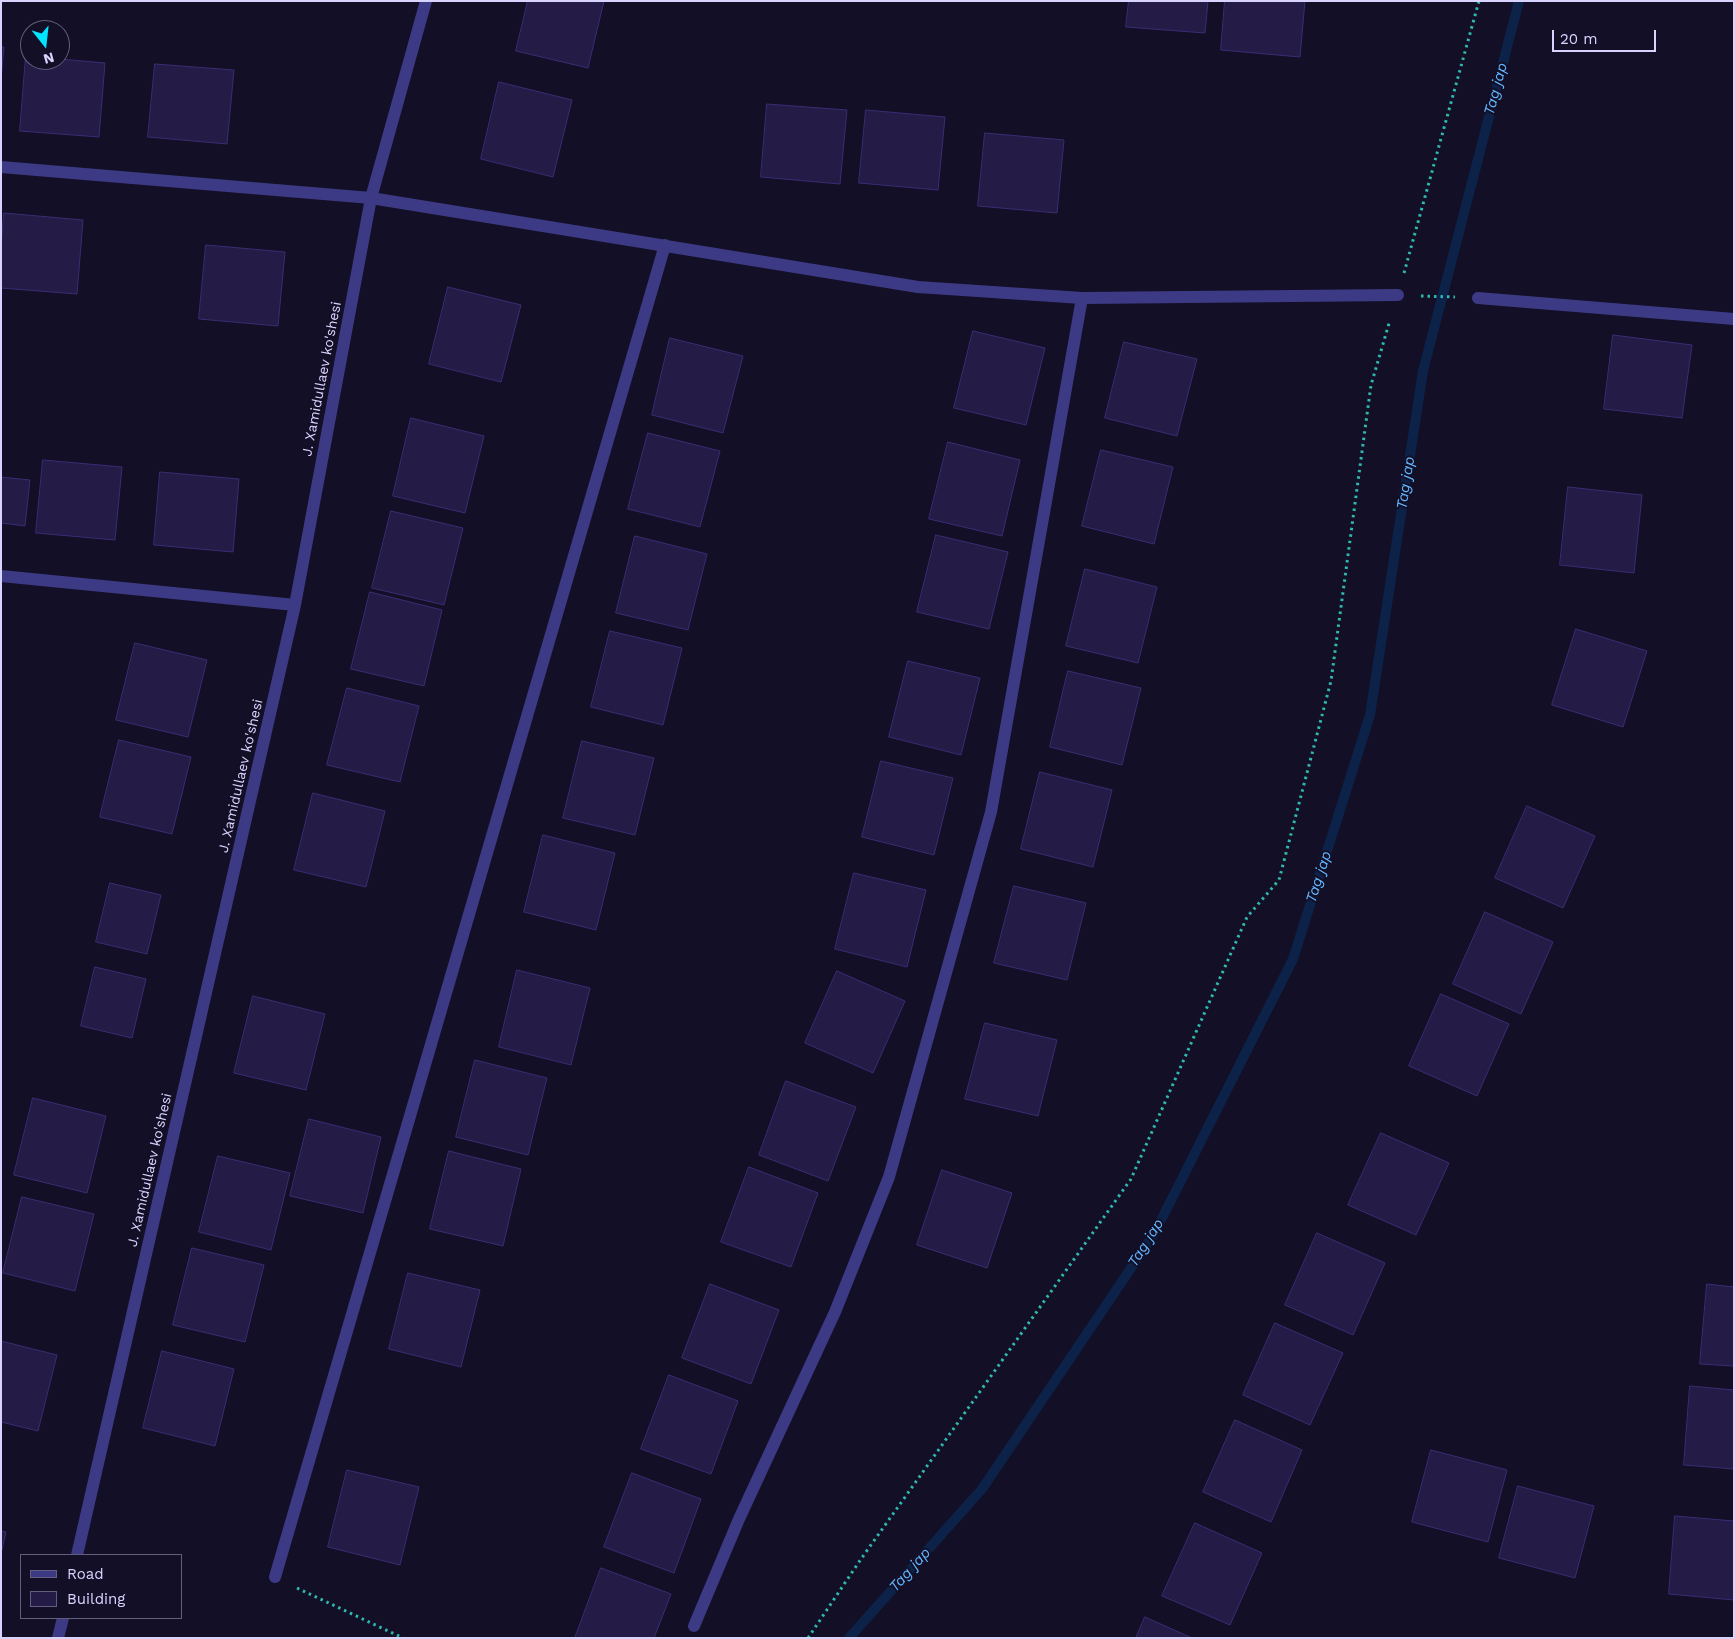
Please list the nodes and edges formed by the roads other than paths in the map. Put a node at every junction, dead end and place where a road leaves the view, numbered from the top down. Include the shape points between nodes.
1 (426, 1) edge
2 (1, 167) edge
3 (371, 198) junction
4 (665, 245) junction
5 (1398, 295) road end
6 (1082, 298) junction
7 (1478, 298) road end
8 (1734, 319) edge
9 (1, 576) edge
10 (296, 605) junction
11 (77, 1554) edge
12 (275, 1577) road end
13 (63, 1619) edge
14 (694, 1626) dead end
15 (58, 1638) edge

1 - 3 street, J. Xamidullaev ko'shesi
2 - 3 street
3 - 4 street
3 - 10 street, J. Xamidullaev ko'shesi
4 - 6 street via 918,287
4 - 12 street
5 - 6 street
6 - 14 street via 991,812 889,1177 835,1312 739,1519
7 - 8 street
9 - 10 street
10 - 11 street, J. Xamidullaev ko'shesi
13 - 15 street

